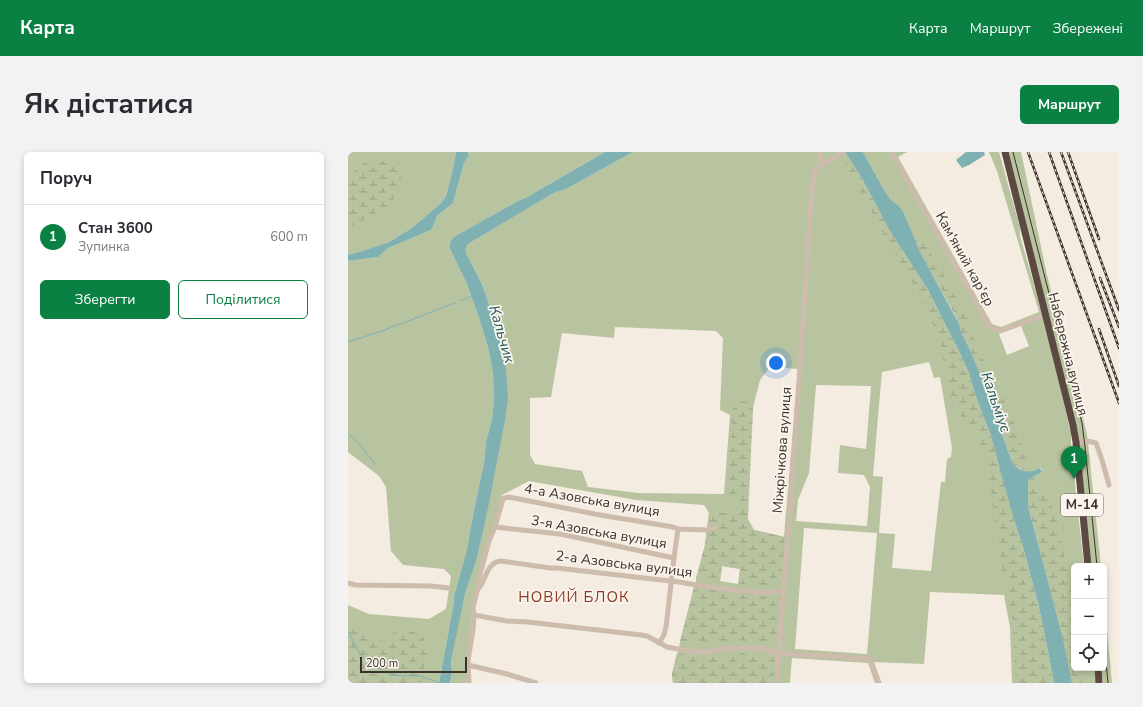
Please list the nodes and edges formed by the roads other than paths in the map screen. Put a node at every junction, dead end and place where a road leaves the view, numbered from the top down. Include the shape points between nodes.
1 (819, 152) edge
2 (843, 152) edge
3 (891, 152) edge
4 (1005, 152) edge
5 (822, 164) junction
6 (1045, 315) junction
7 (1076, 442) junction
8 (1109, 485) dead end
9 (495, 527) junction
10 (716, 527) dead end
11 (678, 529) junction
12 (674, 558) junction
13 (1088, 563) edge
14 (671, 581) junction
15 (348, 583) edge
16 (448, 588) dead end
17 (478, 588) junction
18 (783, 592) junction
19 (474, 615) junction
20 (659, 643) junction
21 (778, 653) junction
22 (468, 665) junction
23 (1098, 671) edge
24 (469, 683) edge
25 (536, 683) edge
26 (776, 683) edge
27 (879, 683) edge
28 (1100, 683) edge

1 - 5 street
2 - 5 street
3 - 6 street, Кам'яний кар'єр via 991,328 999,331
4 - 6 highway, Набережна вулиця / М-14
5 - 18 street, Міжрічкова вулиця via 815,169 812,188
6 - 7 highway, Набережна вулиця / М-14
7 - 8 street via 1096,443
7 - 13 highway, Набережна вулиця / М-14
9 - 11 street, 4-а Азовська вулиця via 503,499 509,497
9 - 12 street, 3-я Азовська вулиця via 560,534
9 - 17 street via 489,541
10 - 11 street, 4-а Азовська вулиця via 707,530
11 - 12 street
12 - 14 street, 3-я Азовська вулиця
14 - 17 street, 2-а Азовська вулиця via 499,561 490,566
14 - 18 street, 2-а Азовська вулиця via 756,592
14 - 20 street, 3-я Азовська вулиця via 666,627
15 - 16 street
17 - 19 street via 473,607
18 - 21 street, Міжрічкова вулиця
19 - 20 street via 507,621 641,635
19 - 22 street
20 - 21 street via 667,647 697,651 740,647 760,648
21 - 26 street, Міжрічкова вулиця
21 - 27 street via 870,659
22 - 24 street
22 - 25 street
23 - 28 highway

